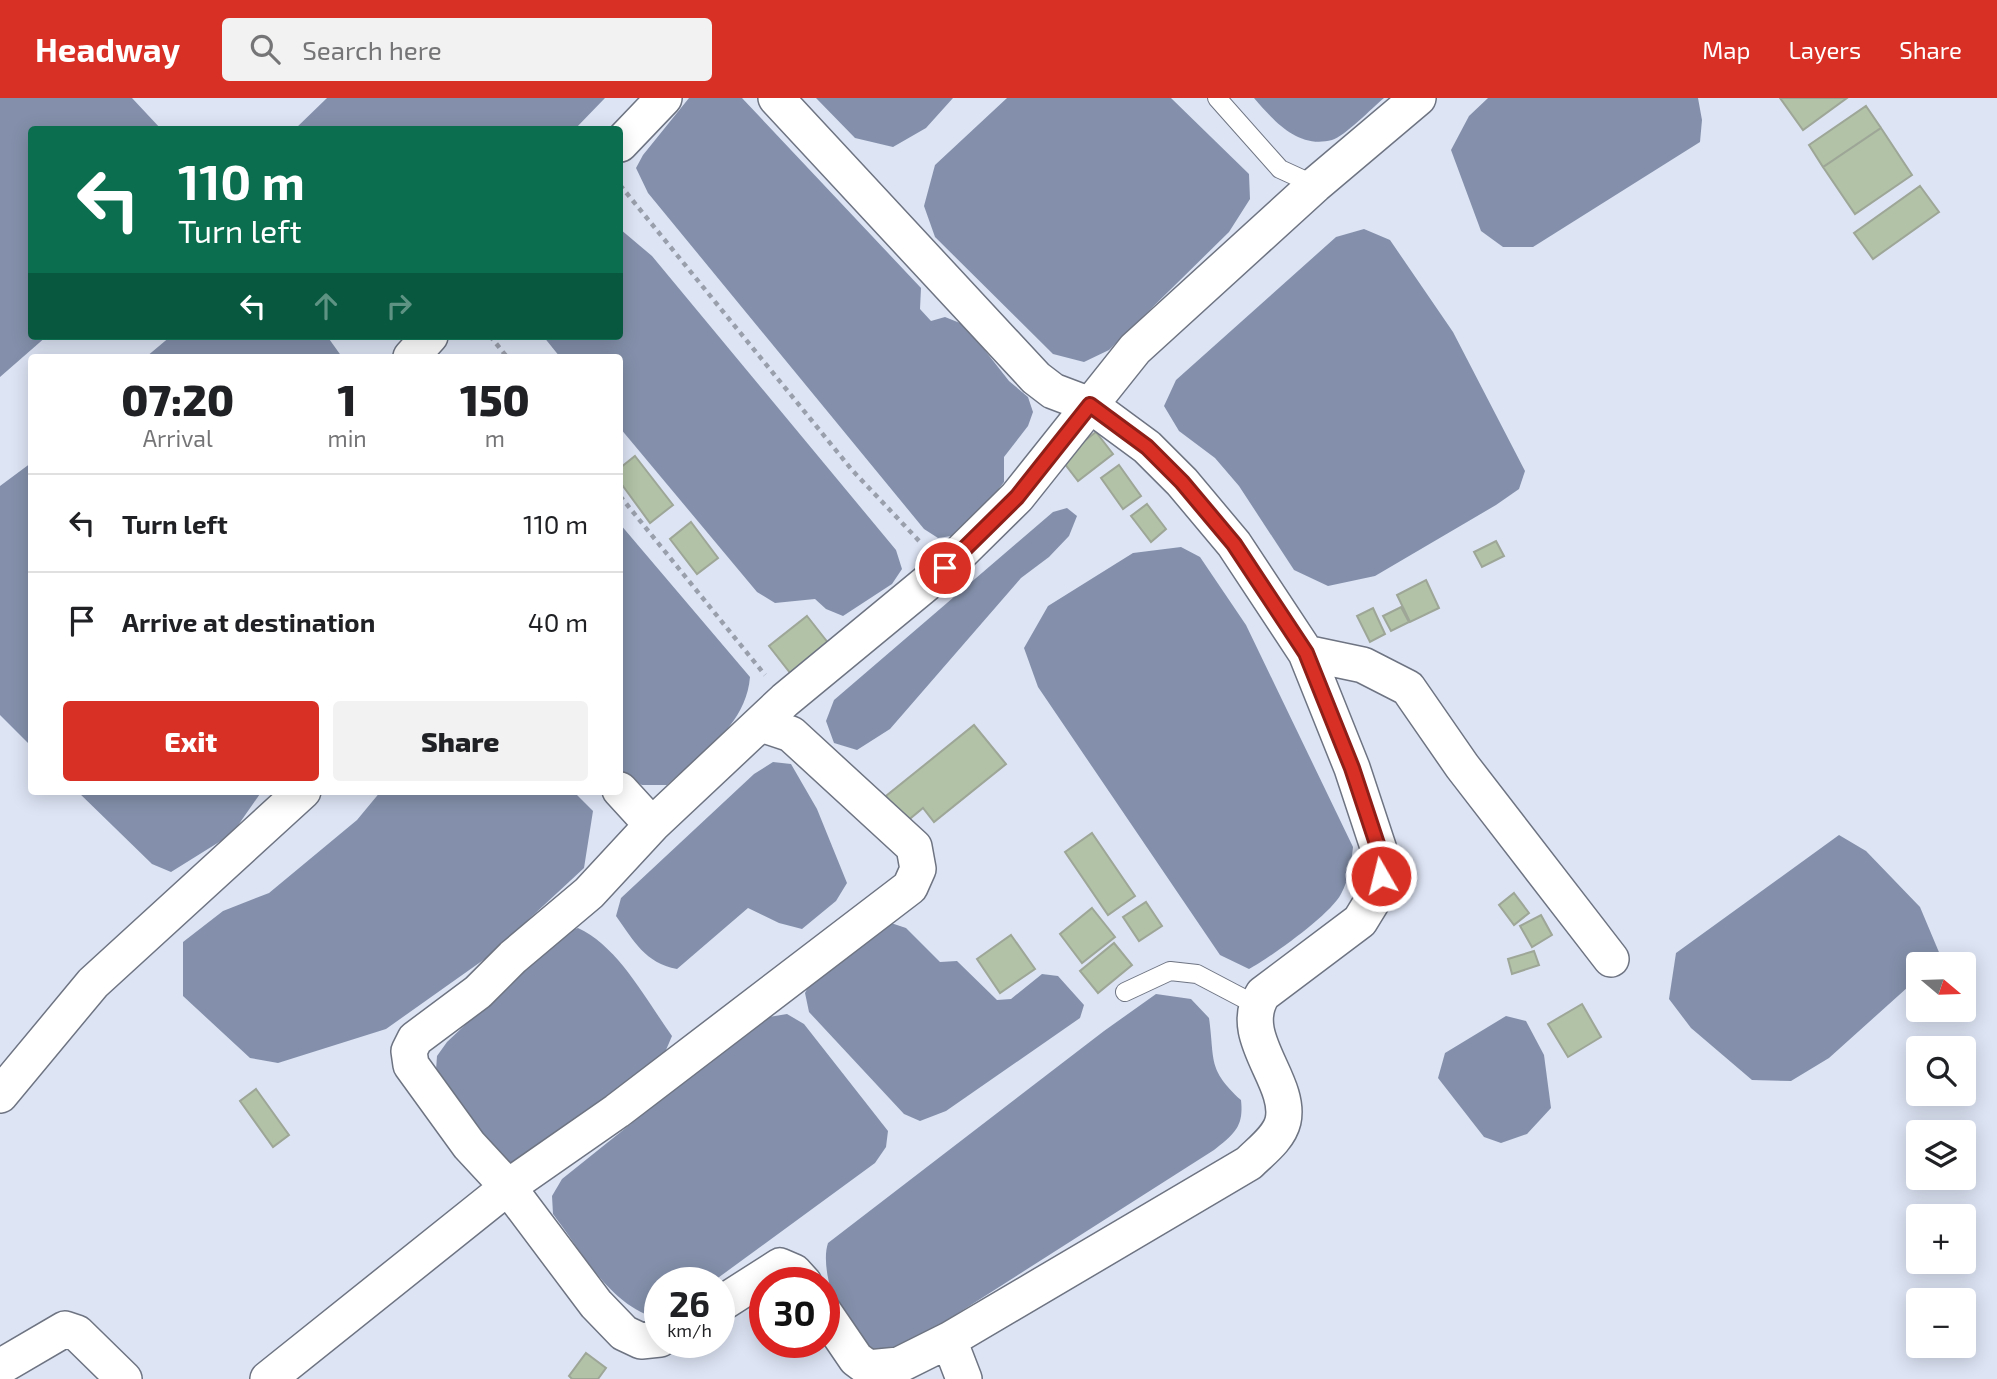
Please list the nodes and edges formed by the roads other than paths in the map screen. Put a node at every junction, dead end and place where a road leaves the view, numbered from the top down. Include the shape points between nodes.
1 (664, 98) edge
2 (776, 98) edge
3 (1217, 98) edge
4 (1418, 98) edge
5 (623, 141) edge
6 (1315, 185) junction
7 (426, 340) edge
8 (414, 354) edge
9 (1090, 405) junction
10 (1306, 653) junction
11 (761, 724) junction
12 (623, 793) edge
13 (299, 795) edge
14 (652, 825) junction
15 (1611, 959) dead end
16 (1125, 992) dead end
17 (1256, 1005) junction
18 (0, 1095) edge
19 (508, 1187) junction
20 (840, 1336) edge
21 (949, 1340) junction
22 (644, 1341) edge
23 (0, 1367) edge
24 (124, 1379) edge
25 (268, 1379) edge
26 (964, 1379) edge

1 - 5 street
2 - 9 street via 1036,378 1053,391
3 - 6 lane via 1280,169
4 - 6 street
6 - 9 street via 1135,349
7 - 8 street
9 - 10 street via 1147,447 1182,482 1234,544
9 - 11 street via 1017,497 945,568
10 - 15 street via 1363,664 1408,688 1462,766
10 - 17 street via 1383,862 1379,890 1360,921 1263,994
11 - 14 street
11 - 19 street via 791,734 914,847 918,869 909,887 617,1111
12 - 14 street
13 - 18 street via 93,983
14 - 19 street via 589,893 478,992 415,1039 409,1051 411,1065 469,1145
16 - 17 lane via 1170,971 1197,974
17 - 21 street via 1255,1021 1284,1120 1274,1139 1249,1163
19 - 22 street via 596,1304 624,1333
19 - 25 street
20 - 21 street via 868,1368 900,1365
21 - 26 street
23 - 24 street via 65,1329 77,1333

